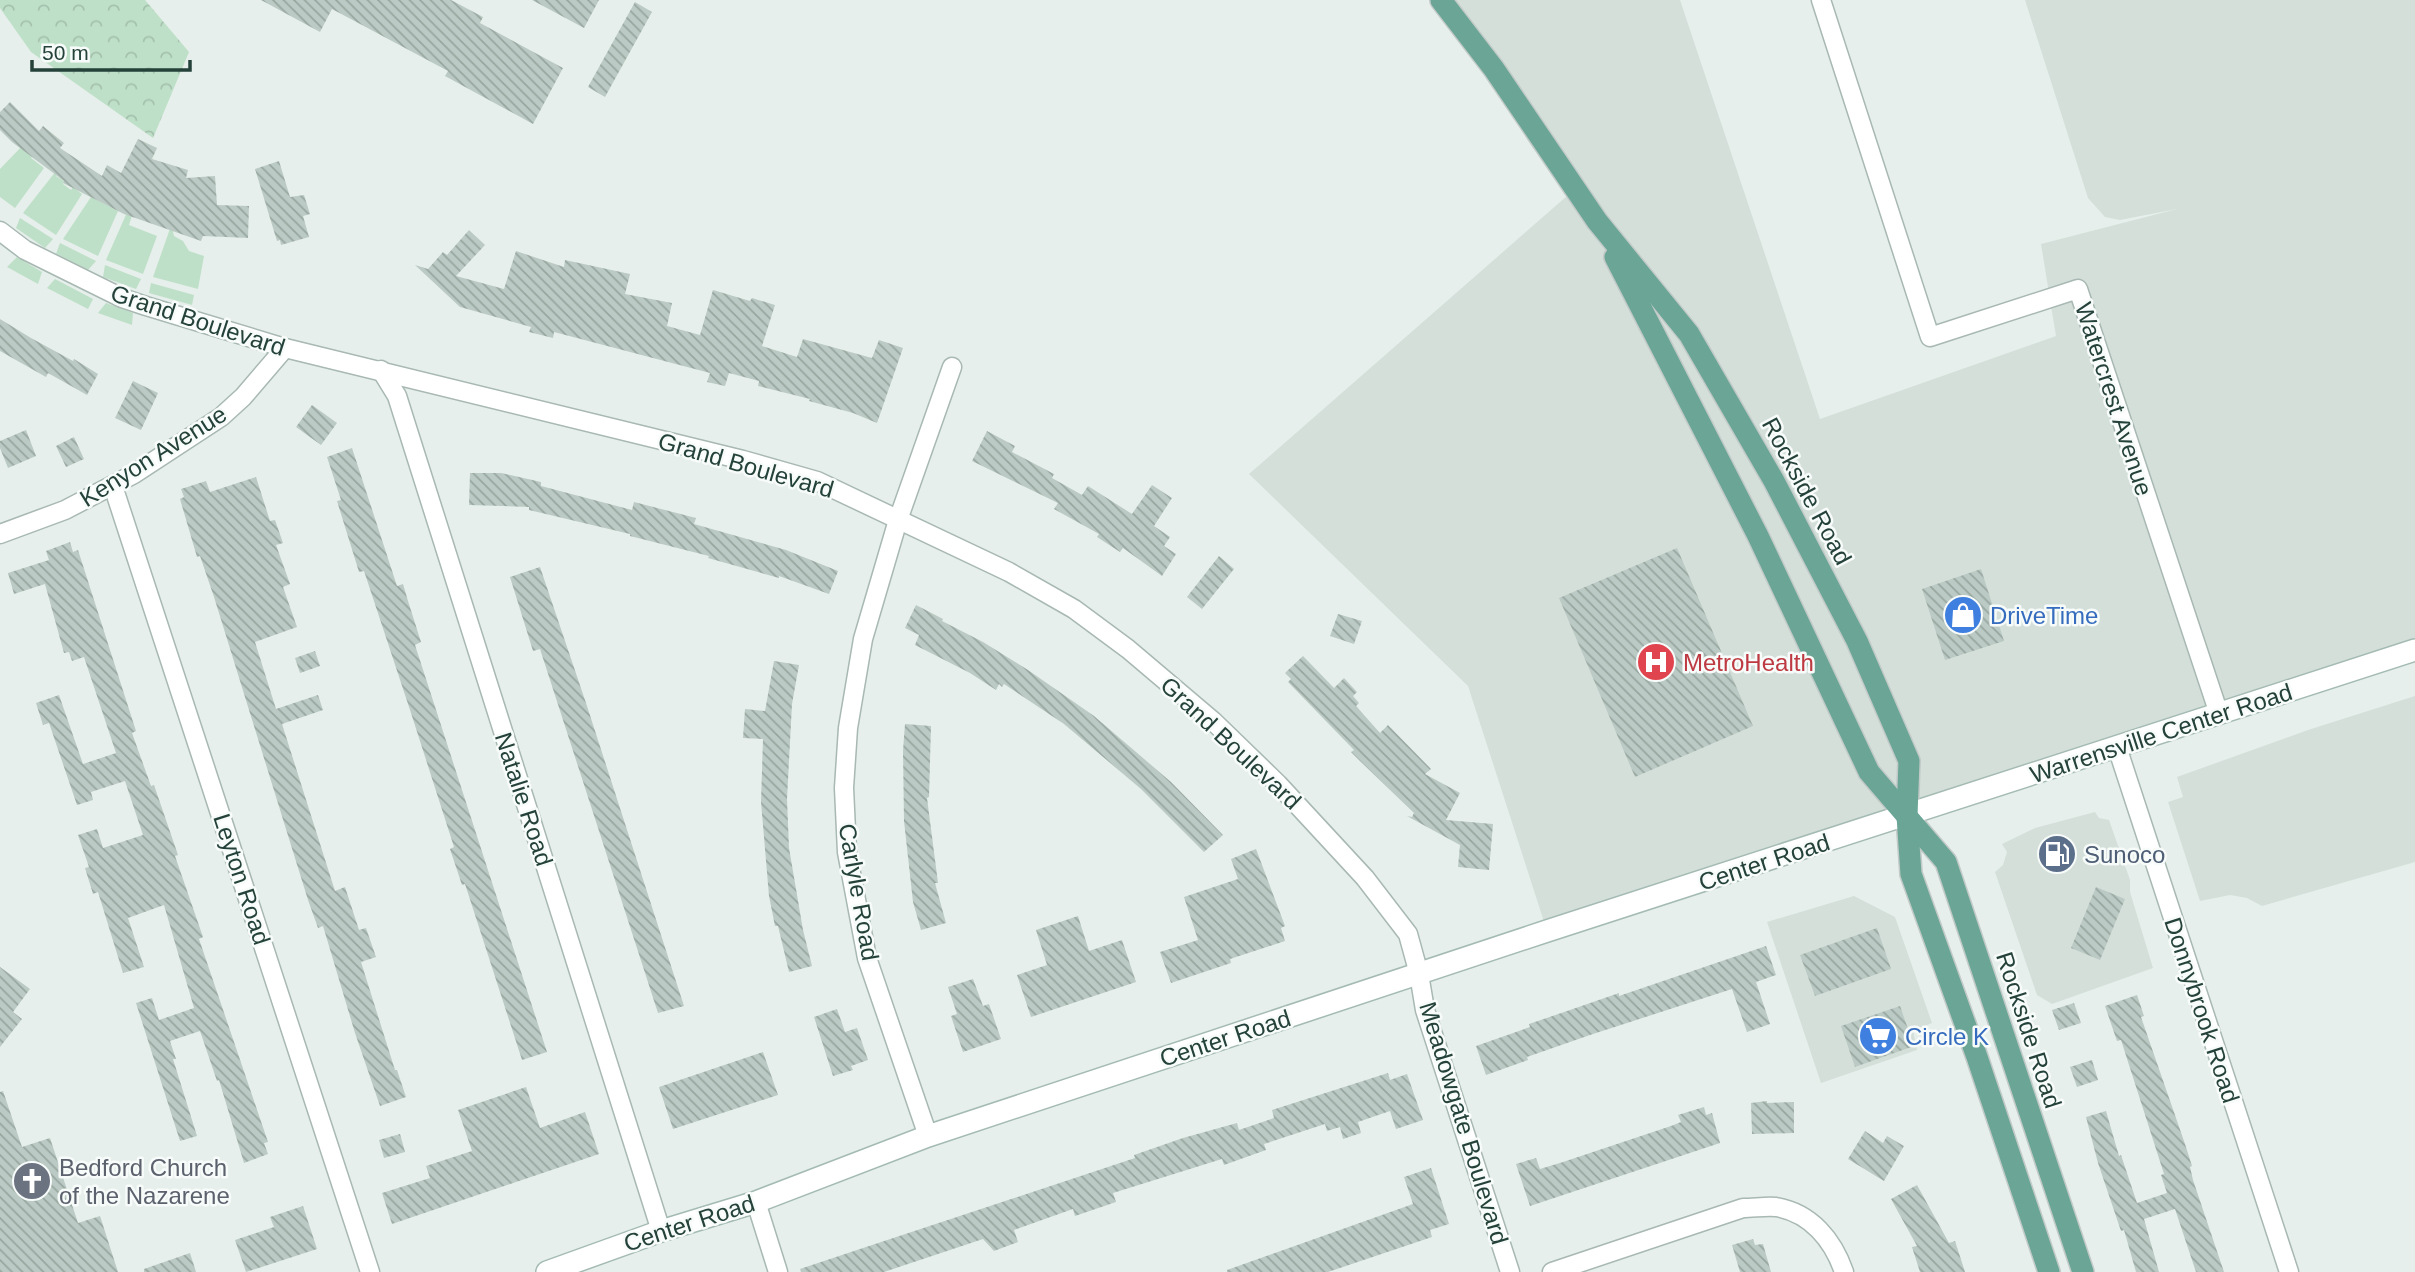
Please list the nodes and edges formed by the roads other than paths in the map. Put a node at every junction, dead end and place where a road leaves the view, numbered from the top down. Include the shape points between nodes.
1 (1441, 0) edge
2 (1821, 0) edge
3 (1597, 221) junction
4 (0, 231) edge
5 (285, 348) junction
6 (952, 367) dead end
7 (382, 370) junction
8 (113, 486) junction
9 (898, 520) junction
10 (0, 534) edge
11 (2415, 650) edge
12 (2219, 714) junction
13 (2117, 747) junction
14 (1907, 816) junction
15 (1419, 974) junction
16 (928, 1136) junction
17 (755, 1202) junction
18 (661, 1231) junction
19 (370, 1272) edge
20 (547, 1272) edge
21 (778, 1272) edge
22 (1510, 1272) edge
23 (1552, 1272) edge
24 (1844, 1272) edge
25 (2049, 1272) edge
26 (2083, 1272) edge
27 (2289, 1272) edge

1 - 3 main road, Rockside Road via 1494,69
2 - 12 street, Watercrest Avenue via 1930,337 2078,289
3 - 14 main road, Rockside Road via 1758,536 1869,772
3 - 14 main road, Rockside Road via 1689,334 1787,506 1857,641 1909,761
4 - 5 street, Grand Boulevard via 25,250 122,299
5 - 7 street, Grand Boulevard
5 - 8 street, Kenyon Avenue via 221,417
6 - 9 street, Carlyle Road
7 - 9 street, Grand Boulevard via 762,465 817,481
7 - 18 street, Natalie Road via 397,396
8 - 10 street, Kenyon Avenue
8 - 19 street, Leyton Road
9 - 15 street, Grand Boulevard via 1009,572 1074,609 1213,721 1366,878 1403,925
9 - 16 street, Carlyle Road via 863,639 848,728 845,814 847,852 867,958
11 - 12 main road, Warrensville Center Road
12 - 13 main road, Warrensville Center Road
13 - 14 main road, Warrensville Center Road
13 - 27 street, Donnybrook Road
14 - 15 main road, Center Road
14 - 25 main road, Rockside Road via 1911,874
14 - 26 main road, Rockside Road via 1946,862
15 - 16 main road, Center Road
15 - 22 street, Meadowgate Boulevard via 1425,1010
16 - 17 main road, Center Road
17 - 18 main road, Center Road
17 - 21 street
18 - 20 main road, Center Road
23 - 24 street via 1744,1208 1775,1207 1802,1215 1825,1234

